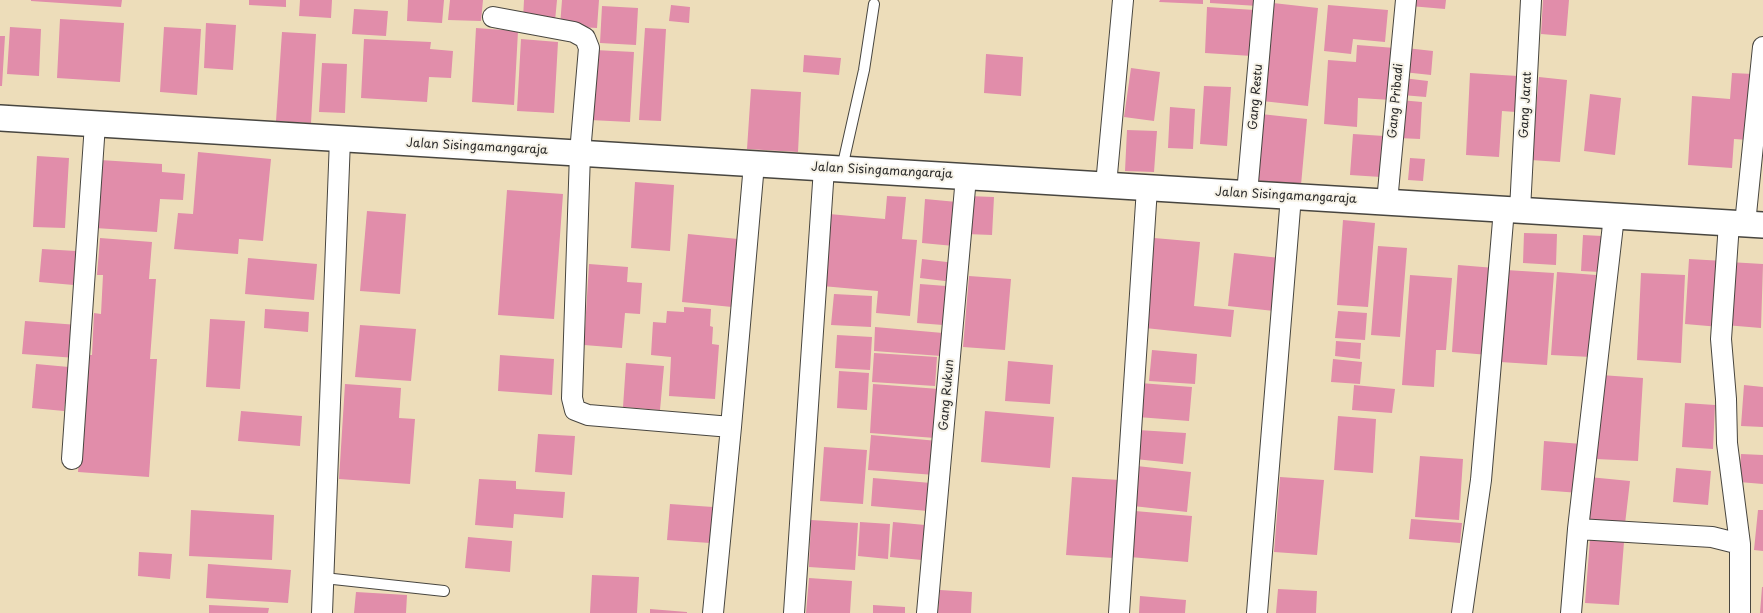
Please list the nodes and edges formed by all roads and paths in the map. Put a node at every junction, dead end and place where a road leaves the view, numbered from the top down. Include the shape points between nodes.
1 (1123, 0) edge
2 (1264, 0) edge
3 (1406, 0) edge
4 (1531, 0) edge
5 (874, 4) dead end
6 (493, 17) dead end
7 (1763, 47) edge
8 (0, 118) edge
9 (95, 124) junction
10 (340, 139) junction
11 (580, 153) junction
12 (754, 164) junction
13 (833, 168) junction
14 (966, 177) junction
15 (1106, 185) junction
16 (1147, 188) junction
17 (1247, 194) junction
18 (1291, 196) junction
19 (1387, 202) junction
20 (1512, 210) junction
21 (1614, 216) junction
22 (1746, 224) edge
23 (731, 427) junction
24 (72, 459) dead end
25 (1578, 529) junction
26 (1740, 544) junction
27 (324, 578) junction
28 (444, 591) dead end
29 (322, 613) edge
30 (713, 613) edge
31 (794, 613) edge
32 (927, 613) edge
33 (1119, 613) edge
34 (1257, 613) edge
35 (1462, 613) edge
36 (1571, 613) edge
37 (1740, 613) edge

1 - 15 street
2 - 17 street, Gang Restu
3 - 19 street, Gang Pribadi
4 - 20 street, Gang Jarat
5 - 13 lane via 864,70
6 - 11 street via 574,32 585,38 589,48
7 - 22 street
8 - 9 street, Jalan Sisingamangaraja
9 - 10 street, Jalan Sisingamangaraja
9 - 24 street
10 - 11 street, Jalan Sisingamangaraja
10 - 27 street
11 - 12 street, Jalan Sisingamangaraja
11 - 23 street via 572,398 575,410 588,415
12 - 13 street, Jalan Sisingamangaraja
12 - 23 street
13 - 14 street, Jalan Sisingamangaraja
13 - 31 street
14 - 15 street, Jalan Sisingamangaraja
14 - 32 street, Gang Rukun
15 - 16 street, Jalan Sisingamangaraja
16 - 17 street, Jalan Sisingamangaraja
16 - 33 street
17 - 18 street, Jalan Sisingamangaraja
18 - 19 street, Jalan Sisingamangaraja
18 - 34 street
19 - 20 street, Jalan Sisingamangaraja
20 - 21 street, Jalan Sisingamangaraja
20 - 35 street, Gang Jarat
21 - 22 street, Jalan Sisingamangaraja
21 - 25 street
22 - 26 street via 1721,339 1727,443
23 - 30 street
25 - 26 street via 1712,536
25 - 36 street
26 - 37 street
27 - 28 lane
27 - 29 street

